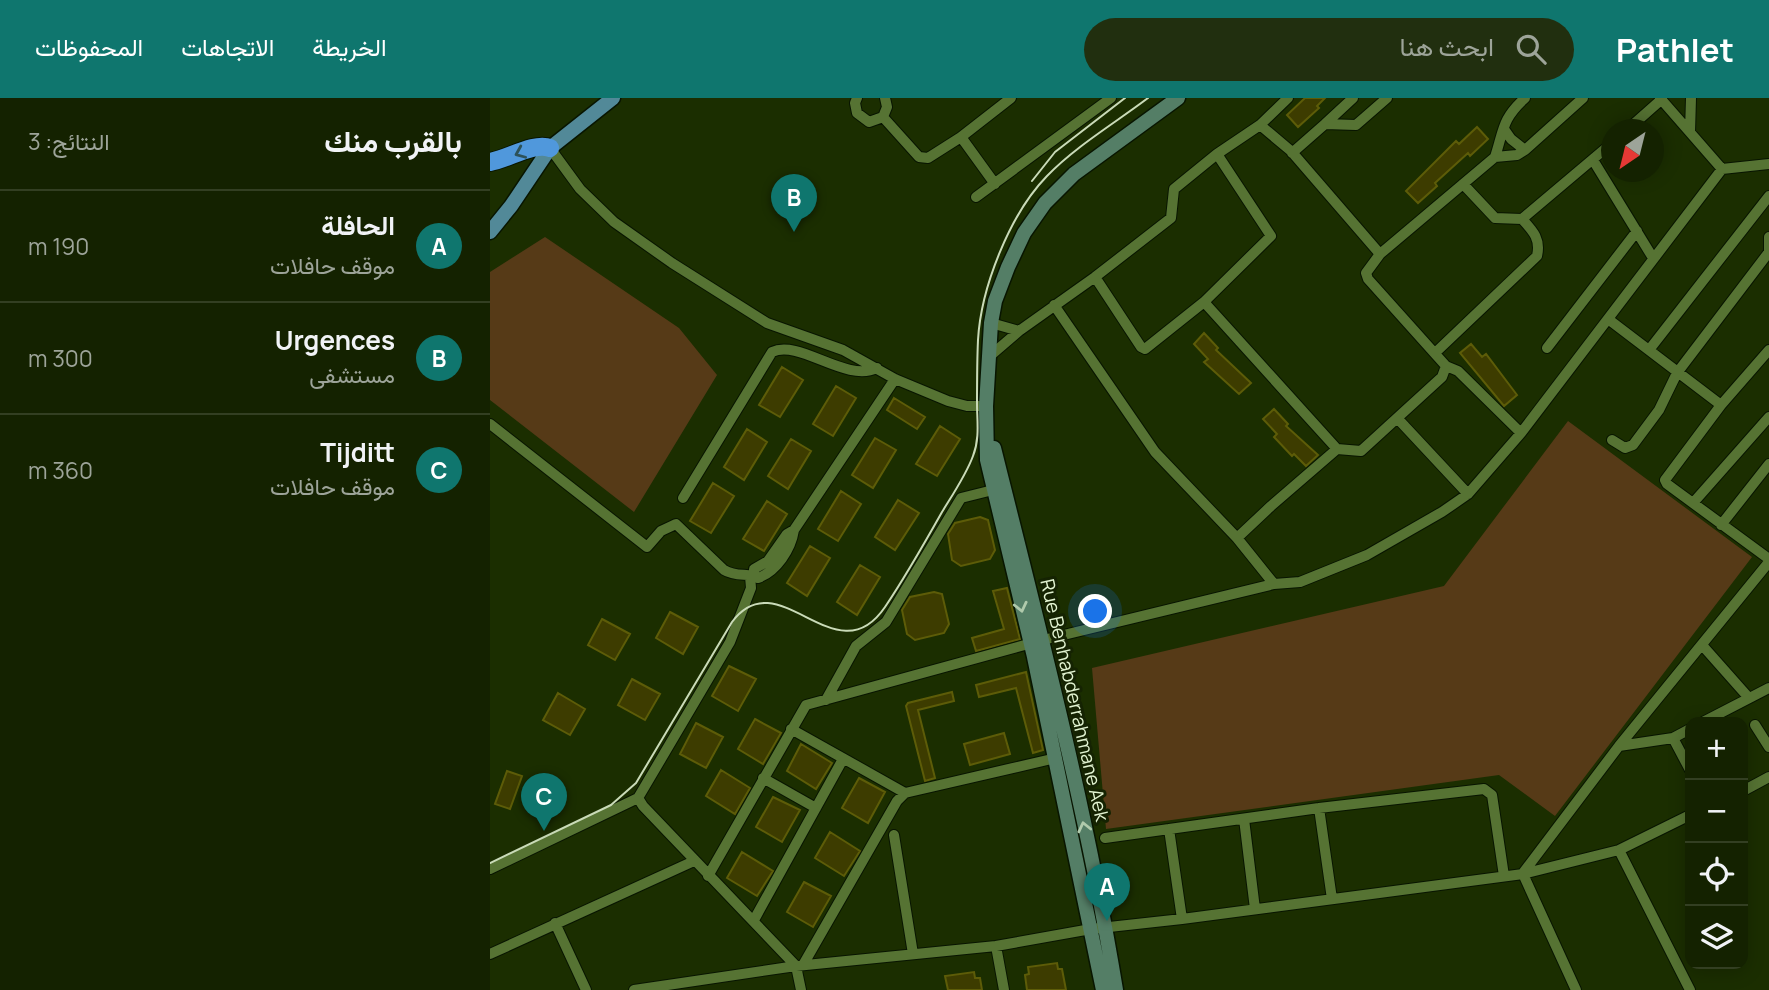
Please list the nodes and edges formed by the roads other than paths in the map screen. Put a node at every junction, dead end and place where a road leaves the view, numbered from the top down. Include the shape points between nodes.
1 (613, 98) edge
2 (858, 98) edge
3 (885, 98) edge
4 (1011, 98) edge
5 (1111, 98) edge
6 (1178, 98) edge
7 (1288, 98) edge
8 (1353, 98) edge
9 (1387, 98) edge
10 (1525, 98) edge
11 (1583, 98) edge
12 (1691, 98) edge
13 (1661, 99) edge
14 (883, 117) junction
15 (1639, 119) edge
16 (1325, 124) junction
17 (1260, 125) junction
18 (1504, 129) junction
19 (1690, 132) junction
20 (961, 136) junction
21 (550, 148) junction
22 (1525, 150) junction
23 (1292, 153) junction
24 (1601, 153) edge
25 (1217, 154) junction
26 (1495, 157) junction
27 (1593, 160) junction
28 (490, 162) edge
29 (1769, 164) edge
30 (1722, 169) junction
31 (995, 184) junction
32 (1464, 184) junction
33 (1769, 196) edge
34 (976, 197) dead end
35 (1522, 219) junction
36 (1637, 231) junction
37 (490, 232) edge
38 (1769, 237) edge
39 (1769, 253) edge
40 (1381, 254) junction
41 (1653, 258) junction
42 (1095, 277) junction
43 (1204, 302) junction
44 (1054, 305) junction
45 (1608, 319) junction
46 (991, 323) junction
47 (1019, 331) junction
48 (1547, 348) dead end
49 (1649, 350) junction
50 (1769, 350) edge
51 (1435, 353) junction
52 (990, 356) junction
53 (1446, 366) junction
54 (877, 368) junction
55 (1677, 373) junction
56 (895, 379) junction
57 (1721, 405) junction
58 (987, 413) junction
59 (1769, 416) edge
60 (1398, 419) junction
61 (490, 424) edge
62 (1521, 433) junction
63 (1612, 440) dead end
64 (1337, 449) junction
65 (1769, 464) edge
66 (993, 490) junction
67 (1468, 494) junction
68 (683, 498) dead end
69 (1693, 503) junction
70 (1721, 525) junction
71 (1237, 538) junction
72 (1769, 561) edge
73 (752, 576) junction
74 (1274, 584) junction
75 (1036, 642) junction
76 (1702, 645) junction
77 (1769, 688) edge
78 (1749, 698) junction
79 (826, 699) junction
80 (1715, 717) edge
81 (1755, 724) dead end
82 (791, 729) junction
83 (1685, 732) edge
84 (1673, 738) junction
85 (1619, 746) junction
86 (1769, 747) edge
87 (1056, 758) junction
88 (843, 760) junction
89 (1685, 761) edge
90 (1769, 777) edge
91 (763, 778) junction
92 (1748, 786) edge
93 (905, 793) junction
94 (638, 798) junction
95 (817, 808) junction
96 (1319, 808) junction
97 (1685, 817) edge
98 (1244, 818) junction
99 (1169, 829) junction
100 (894, 835) dead end
101 (1105, 838) dead end
102 (1619, 850) junction
103 (694, 861) junction
104 (490, 869) edge
105 (1522, 874) junction
106 (708, 876) junction
107 (1504, 876) junction
108 (1332, 899) junction
109 (1255, 909) junction
110 (1182, 919) junction
111 (754, 920) junction
112 (555, 923) junction
113 (1098, 928) junction
114 (996, 946) junction
115 (490, 954) edge
116 (913, 954) junction
117 (800, 965) junction
118 (668, 988) edge
119 (586, 990) edge
120 (634, 990) edge
121 (801, 990) edge
122 (1004, 990) edge
123 (1103, 990) edge
124 (1116, 990) edge
125 (1576, 990) edge
126 (1690, 990) edge

1 - 21 main road
2 - 14 street via 855,108 860,118 869,122
3 - 14 street
4 - 20 street
5 - 31 street
6 - 46 main road, Rue Benhabderrahmane Aek via 1074,174 1045,203 1008,267
7 - 17 street
8 - 16 street
9 - 16 street via 1356,125
10 - 18 street via 1510,112
11 - 22 street
12 - 19 street
13 - 15 street
13 - 19 street
14 - 20 street via 919,157 929,158
16 - 23 street
17 - 23 street
17 - 25 street
18 - 22 street
18 - 26 street
19 - 30 street
20 - 31 street
21 -> 28 highway via 537,146
21 - 37 main road
21 - 54 street via 580,189 614,222 672,263 766,323 843,350
22 - 26 street
23 - 40 street
24 - 27 street
25 - 42 street via 1174,189 1171,218
25 - 43 street via 1271,236
26 - 32 street
27 - 35 street
27 - 36 street
29 - 30 street
30 - 41 street
31 - 34 street
32 - 35 street via 1495,218
32 - 40 street
33 - 49 street
35 - 51 street via 1537,236 1537,256
36 - 41 street
36 - 48 street
38 - 39 street
39 - 55 street
40 - 51 street via 1366,273 1368,279
41 - 45 street
42 - 43 street via 1145,349
42 - 44 street
43 - 64 street
44 - 47 street
44 - 71 street via 1155,452
45 - 49 street
45 - 62 street
46 - 47 street
46 - 52 main road, Rue Benhabderrahmane Aek
47 - 52 street
49 - 55 street
50 - 57 street
51 - 53 street
52 - 58 main road, Rue Benhabderrahmane Aek
53 - 60 street via 1442,377
53 - 62 street via 1458,371
54 - 56 street
54 - 68 street via 858,372 785,349 772,352
55 - 57 street
55 - 63 street via 1659,410 1633,445 1625,448
56 - 58 street
56 - 73 street via 794,530
57 - 69 street via 1665,480
58 - 66 main road, Rue Benhabderrahmane Aek
58 - 75 main road, Rue Benhabderrahmane Aek
59 - 69 street
60 - 64 street via 1361,451
60 - 67 street
61 - 73 street via 647,547 661,531 676,524 724,570
62 - 67 street
64 - 71 street
65 - 70 street
66 -> 75 main road, Rue Benhabderrahmane Aek
66 - 79 street via 961,498 886,622 856,646
67 - 74 street via 1367,555 1300,582
69 - 70 street
70 - 72 street
71 - 74 street
72 - 76 street
73 - 94 street via 730,642
74 - 75 street
75 - 79 street
75 - 87 main road, Rue Benhabderrahmane Aek
113 -> 75 main road, Rue Benhabderrahmane Aek
76 - 78 street
76 - 85 street
77 - 78 street
78 - 80 street
79 - 82 street via 806,705
81 - 86 street
82 - 88 street
82 - 91 street
83 - 84 street
84 - 85 street
84 - 89 street
85 - 105 street
87 - 93 street
87 - 113 main road, Rue Benhabderrahmane Aek
88 - 93 street
88 - 95 street
90 - 92 street
91 - 95 street
91 - 106 street
93 - 117 street
94 - 103 street
94 - 104 street
95 - 111 street
96 - 98 street
96 - 107 street via 1484,789 1492,795
96 - 108 street
97 - 102 street
98 - 99 street
98 - 109 street
99 - 101 street
99 - 110 street
100 - 116 street
102 - 105 street
102 - 126 street
103 - 106 street
103 - 112 street
105 - 107 street
105 - 125 street
106 - 111 street
107 - 108 street
108 - 109 street
109 - 110 street
110 - 113 street
111 - 117 street
112 - 115 street
112 - 119 street
113 - 114 street
113 - 123 main road, Rue Benhabderrahmane Aek
113 - 124 main road, Rue Benhabderrahmane Aek
114 - 116 street
114 - 122 street
116 - 117 street
117 - 118 street
117 - 121 street
118 - 120 street

